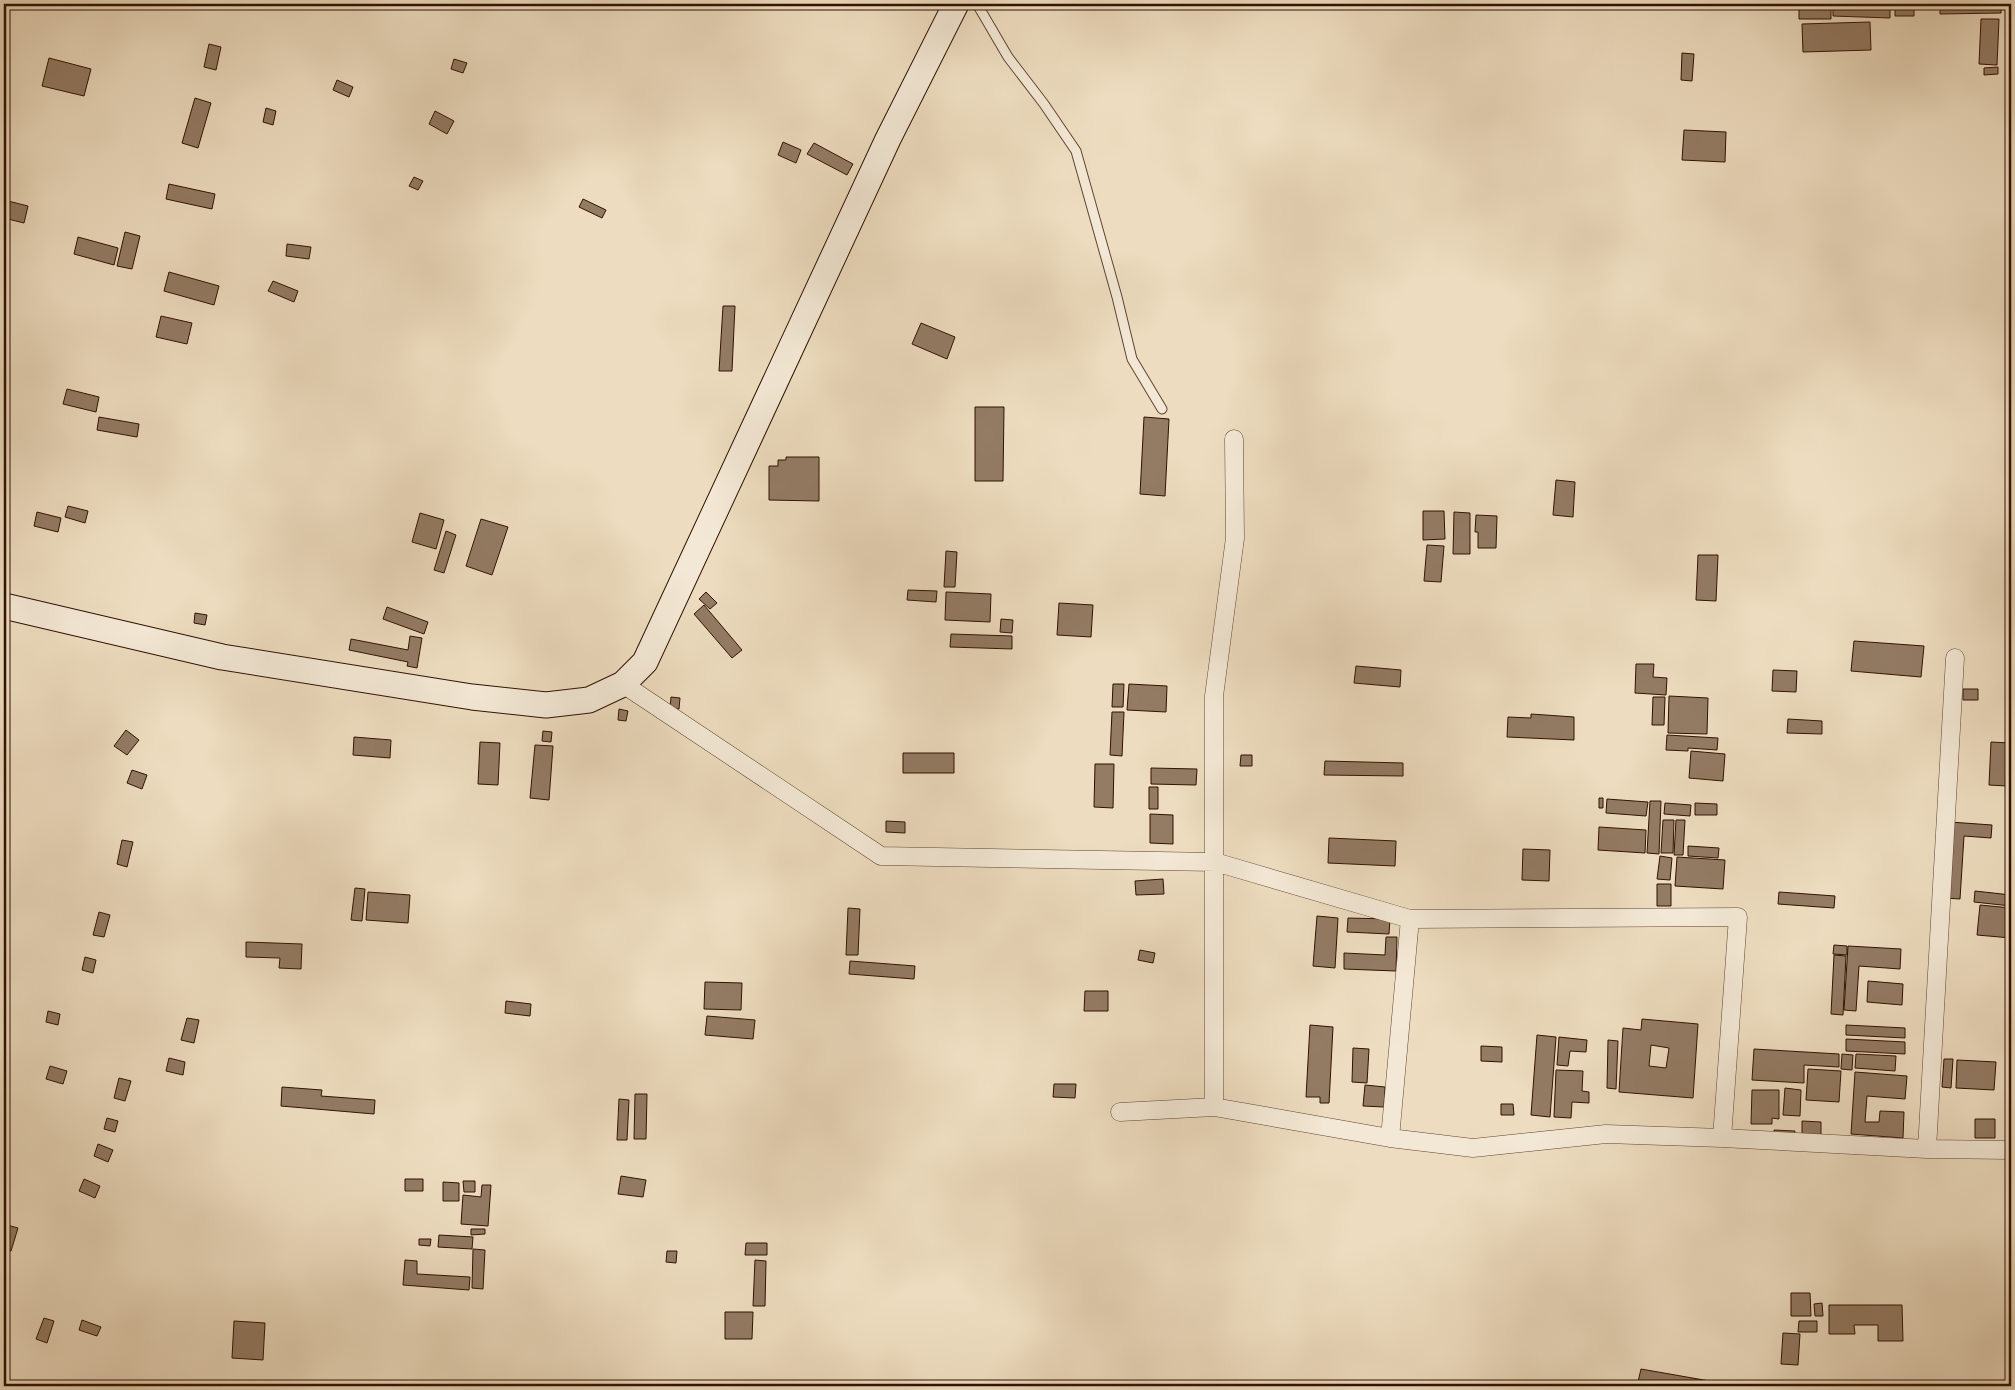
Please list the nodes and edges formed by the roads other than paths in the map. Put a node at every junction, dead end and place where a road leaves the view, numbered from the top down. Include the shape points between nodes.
1 (956, 4) edge
2 (977, 4) edge
3 (1162, 409) dead end
4 (1234, 439) dead end
5 (4, 606) edge
6 (1955, 658) dead end
7 (623, 684) junction
8 (1215, 862) junction
9 (1410, 919) junction
10 (1214, 1107) junction
11 (1120, 1112) dead end
12 (1390, 1138) junction
13 (1722, 1138) junction
14 (1927, 1149) junction
15 (2011, 1150) edge

1 - 7 street via 888,138 644,662
2 - 3 lane via 1008,57 1076,151 1132,359
4 - 8 street via 1235,538 1214,696
5 - 7 street via 222,657 472,697 546,705 589,700
6 - 14 street
7 - 8 street via 881,856
8 - 9 street
8 - 10 street
9 - 12 street
9 - 13 street via 1738,917
10 - 11 street
10 - 12 street
12 - 13 street via 1473,1148 1606,1134
13 - 14 street
14 - 15 street

